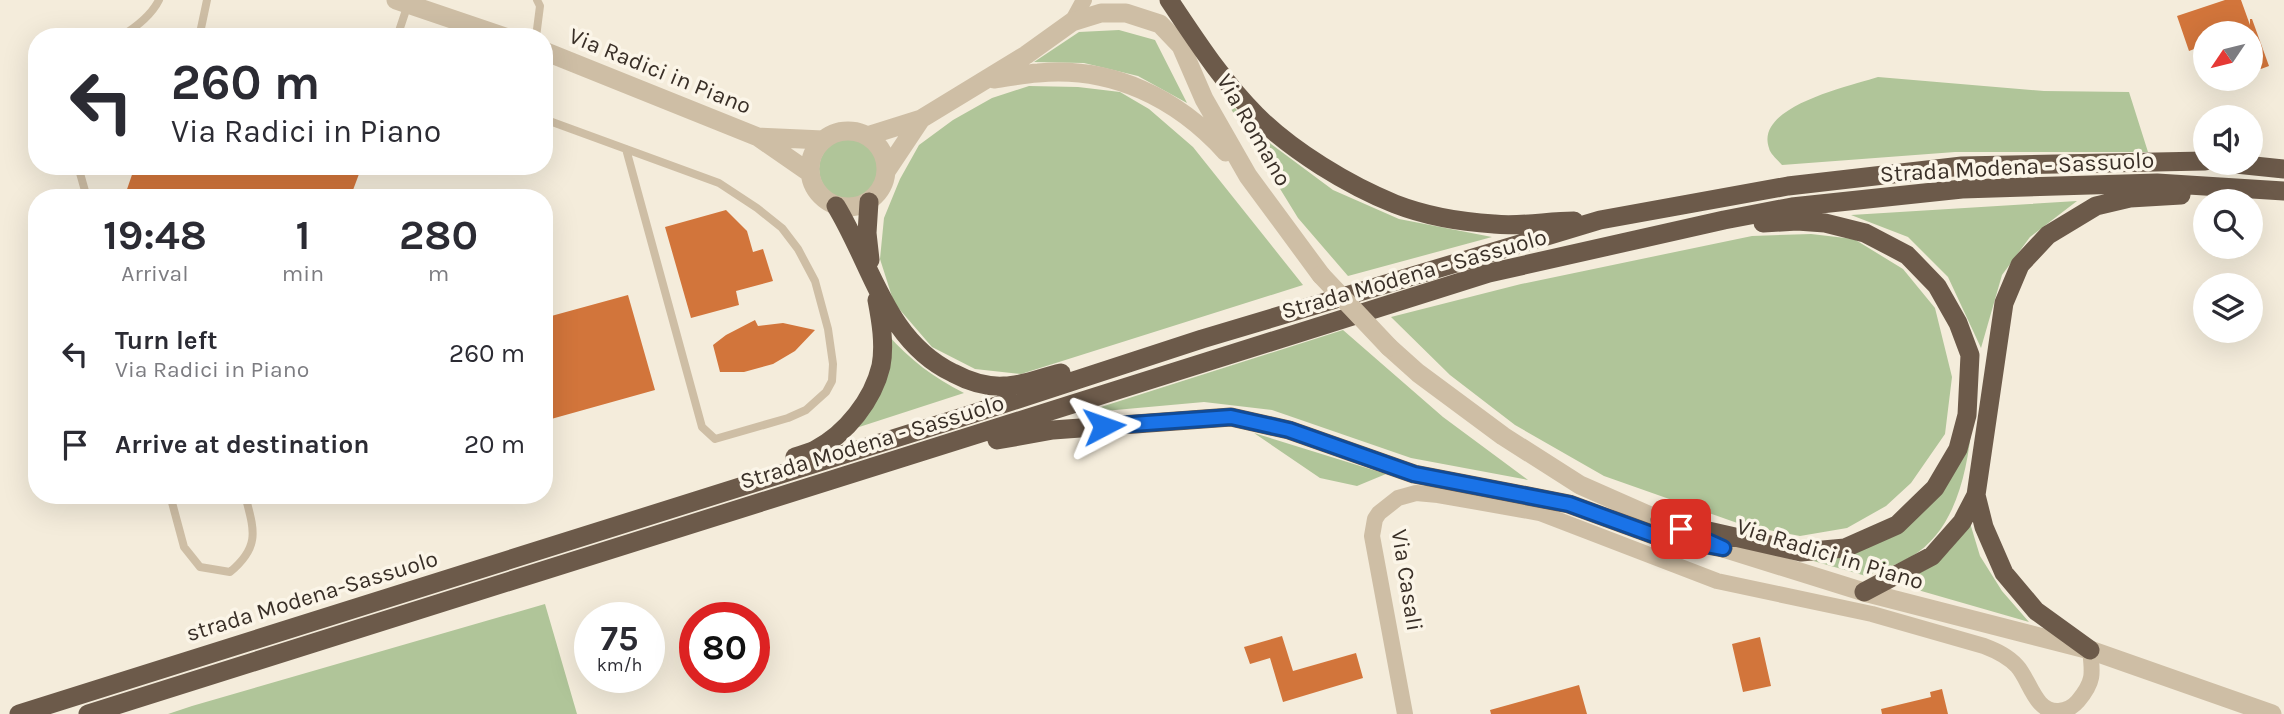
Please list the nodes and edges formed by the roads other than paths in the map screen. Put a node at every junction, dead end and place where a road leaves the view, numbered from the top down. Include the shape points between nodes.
1 (206, 0) edge
2 (537, 0) edge
3 (1084, 0) edge
4 (1164, 0) edge
5 (1170, 0) edge
6 (402, 2) edge
7 (157, 3) edge
8 (1072, 22) junction
9 (134, 28) edge
10 (201, 28) edge
11 (398, 28) edge
12 (479, 28) edge
13 (537, 28) edge
14 (1181, 46) junction
15 (553, 55) edge
16 (986, 81) junction
17 (921, 119) junction
18 (553, 122) edge
19 (867, 135) junction
20 (758, 137) junction
21 (823, 140) junction
22 (625, 149) junction
23 (2193, 161) edge
24 (2263, 167) edge
25 (2284, 169) edge
26 (887, 170) junction
27 (810, 173) junction
28 (1248, 176) junction
29 (2214, 185) junction
30 (2284, 191) edge
31 (869, 202) junction
32 (836, 206) junction
33 (1600, 220) junction
34 (1724, 220) junction
35 (872, 274) junction
36 (1321, 275) joint
37 (1202, 339) junction
38 (906, 456) junction
39 (1976, 495) junction
40 (172, 504) edge
41 (247, 504) edge
42 (646, 516) junction
43 (1660, 520) junction
44 (620, 524) joint
45 (626, 546) joint
46 (1723, 548) junction
47 (1864, 592) junction
48 (2090, 650) junction
49 (19, 714) edge
50 (88, 714) edge
51 (1405, 714) edge
52 (2272, 714) edge

1 - 10 lane
2 - 13 lane, Via Radici in Piano
3 - 8 street
4 - 14 street, Via Romano
5 - 33 highway via 1257,116 1345,179 1396,204 1446,218 1497,225
6 - 11 lane
6 - 12 street
7 - 9 lane
8 - 14 street via 1101,13 1126,13 1160,24
8 - 16 street
14 - 28 street, Via Romano via 1204,99
15 - 20 street, Via Radici in Piano
16 - 17 street
16 - 28 street via 1075,72 1114,78 1182,112
17 - 19 street
17 - 26 street
18 - 22 lane
19 - 21 street via 844,131
19 - 26 street via 881,150
20 - 21 street, Via Radici in Piano
20 - 27 street, Via Radici in Piano
21 - 27 street via 810,160
22 - 22 lane via 719,183 782,228 798,249 815,281 833,364 826,392 806,410 715,439 702,427
23 - 33 highway, Strada Modena - Sassuolo via 1962,166 1787,186
24 - 25 highway
26 - 31 street via 879,193
27 - 32 street via 818,194
28 - 36 street, Via Romano
29 - 30 highway, Strada Modena - Sassuolo
29 - 34 highway, Strada Modena - Sassuolo via 1962,189 1792,207
29 - 39 highway via 2180,195 2130,198 2096,206 2048,234 2020,265 2004,303
31 - 32 street via 859,207
31 - 35 highway
32 - 35 highway
33 - 37 highway, Strada Modena - Sassuolo
34 - 38 highway, Strada Modena - Sassuolo via 1489,273
34 - 43 highway via 1825,223 1865,233 1907,255 1937,286 1958,323 1970,355 1967,415 1958,449 1935,488 1897,525 1845,548 1801,552
35 - 37 highway via 912,345 937,366 967,380 1004,386
35 - 42 highway via 882,337 881,364 858,414 815,450 662,499
36 - 43 street, Via Radici in Piano, bridge via 1418,373 1503,436 1580,485
37 - 42 highway, Strada Modena - Sassuolo
38 - 45 highway, Strada Modena - Sassuolo
38 - 46 highway via 1053,430 1231,417 1289,430 1414,474 1569,504 1654,535
39 - 47 highway via 1962,522 1932,556
39 - 48 highway via 2004,573 2036,611
40 - 41 lane via 184,547 200,567 230,572 244,560 255,532
42 - 44 highway, Strada Modena - Sassuolo
43 - 46 street, Via Radici in Piano
44 - 49 highway, strada Modena-Sassuolo
45 - 50 highway, strada Modena-Sassuolo
46 - 47 street, Via Radici in Piano
47 - 48 street, Via Radici in Piano
48 - 51 street, Via Casali via 2093,676 2085,692 2074,706 2055,711 2036,699 2016,664 1984,646 1872,614 1717,580 1540,513 1416,493 1398,498 1379,513 1372,536
48 - 52 street, Via Radici in Piano

